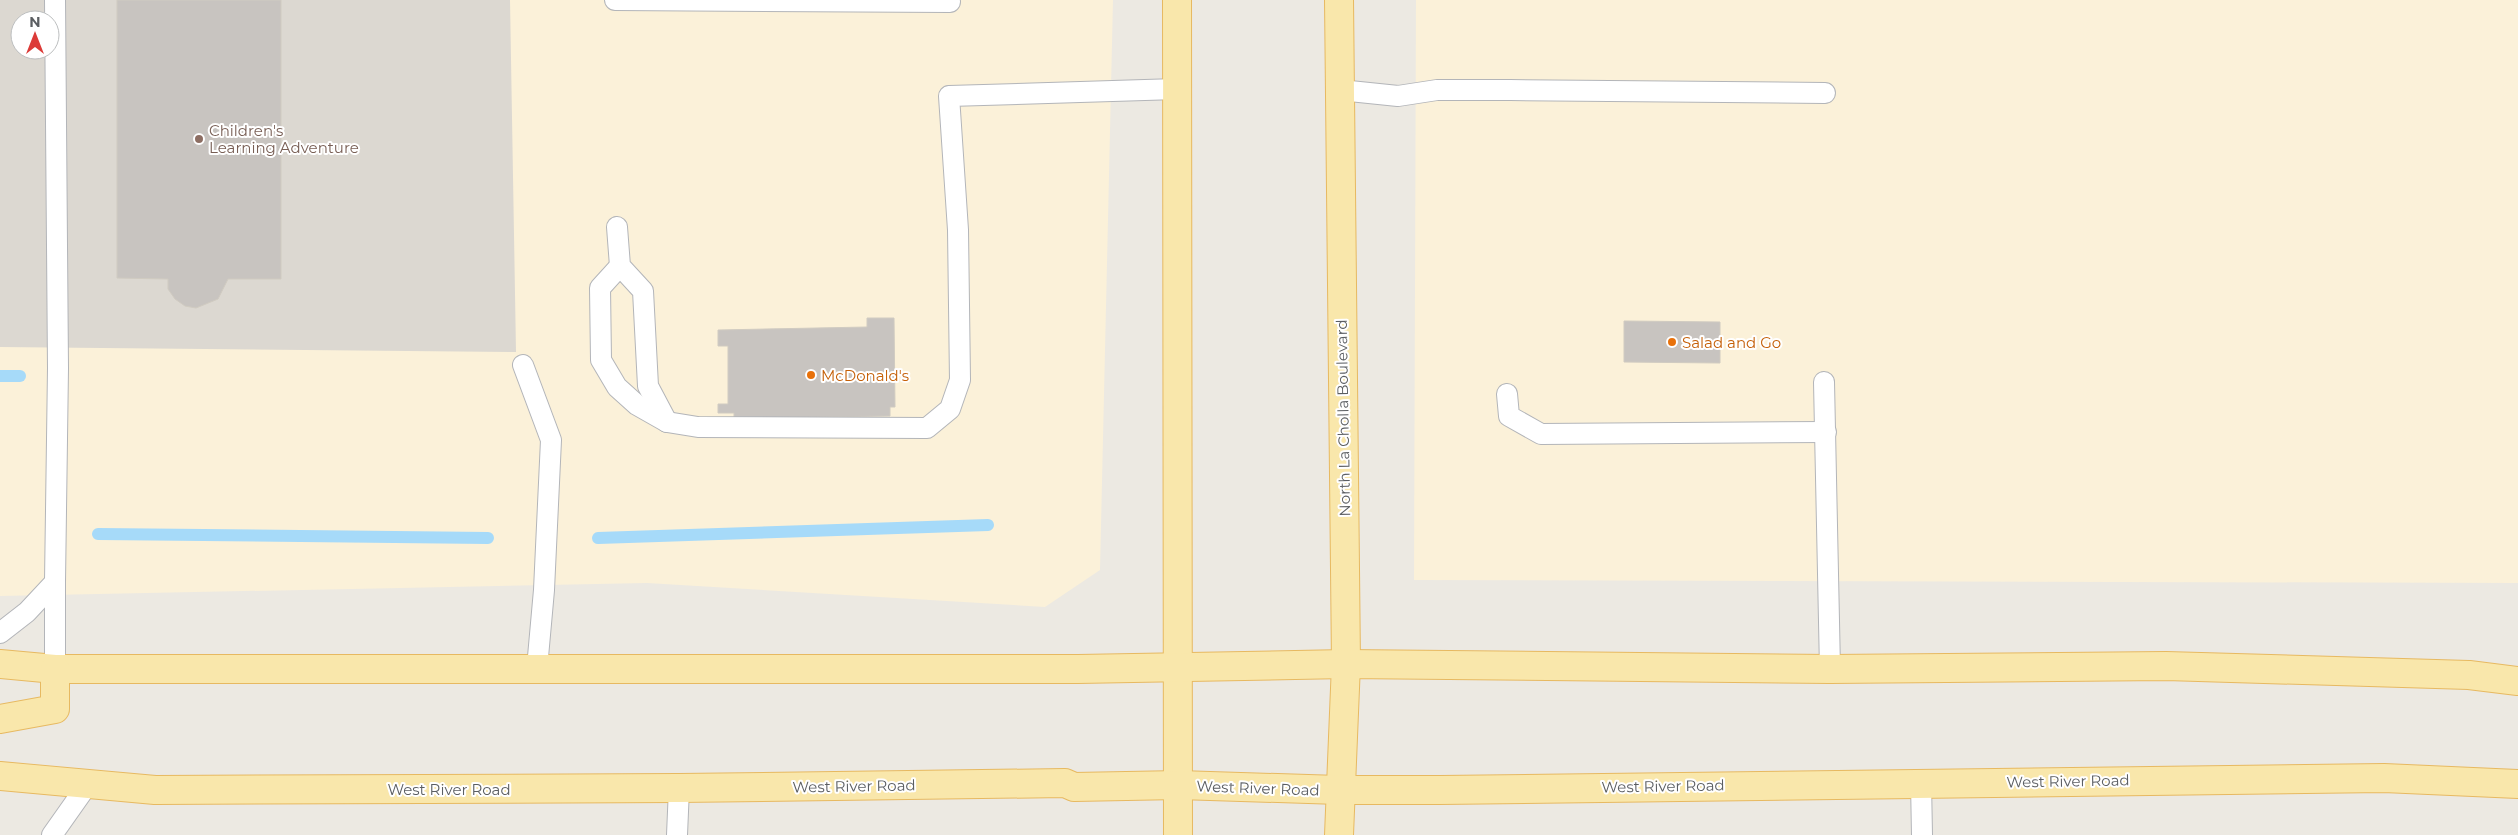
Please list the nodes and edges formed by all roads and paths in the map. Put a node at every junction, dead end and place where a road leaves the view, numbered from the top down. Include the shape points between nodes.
1 (54, 0) edge
2 (615, 0) edge
3 (1178, 0) edge
4 (1339, 0) edge
5 (950, 2) dead end
6 (1178, 89) junction
7 (1340, 90) junction
8 (1825, 93) dead end
9 (617, 227) dead end
10 (620, 266) junction
11 (523, 365) dead end
12 (1824, 382) dead end
13 (1507, 394) dead end
14 (667, 422) junction
15 (1826, 432) junction
16 (55, 582) junction
17 (0, 633) edge
18 (0, 664) edge
19 (1346, 664) junction
20 (1178, 665) junction
21 (537, 668) junction
22 (55, 669) junction
23 (1830, 669) junction
24 (2518, 681) edge
25 (0, 719) edge
26 (0, 776) edge
27 (1921, 782) junction
28 (88, 784) junction
29 (2518, 784) edge
30 (1179, 785) junction
31 (678, 788) junction
32 (1339, 790) junction
33 (52, 835) edge
34 (677, 835) edge
35 (1178, 835) edge
36 (1339, 835) edge
37 (1922, 835) edge

1 - 16 lane via 58,368
2 - 5 lane
3 - 6 main road
4 - 7 main road, North La Cholla Boulevard
6 - 14 lane via 949,96 958,230 960,380 950,409 927,428 698,427
6 - 20 main road
7 - 8 lane via 1398,96 1437,90
7 - 19 main road, North La Cholla Boulevard
9 - 10 lane
10 - 14 lane via 643,291 648,386
10 - 14 lane via 600,288 601,360 617,387 637,405
11 - 21 lane via 551,440
12 - 15 lane
13 - 15 lane via 1509,416 1541,434
15 - 23 lane
16 - 17 lane via 27,612
16 - 22 lane
18 - 22 main road
19 - 20 main road
19 - 23 main road
19 - 32 main road, North La Cholla Boulevard
20 - 21 main road via 1078,669
20 - 30 main road
21 - 22 main road
22 - 25 main road via 55,709
23 - 24 main road via 2166,666 2469,675
26 - 28 main road, West River Road
27 - 29 main road, West River Road via 2384,778
27 - 32 main road, West River Road
27 - 37 lane
28 - 31 main road, West River Road via 155,790
28 - 33 lane
30 - 31 main road, West River Road via 1074,786 1066,783
30 - 32 main road, West River Road
30 - 35 main road
31 - 34 lane
32 - 36 main road, North La Cholla Boulevard

